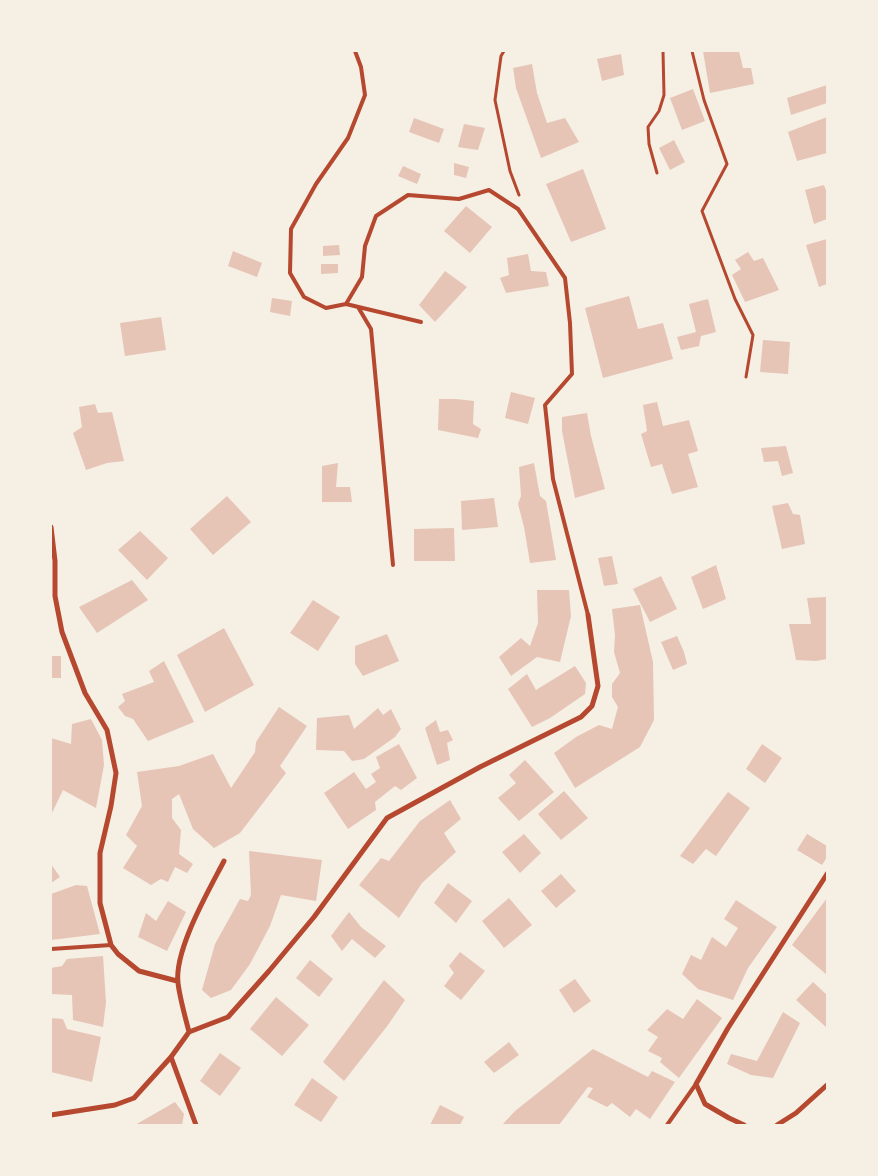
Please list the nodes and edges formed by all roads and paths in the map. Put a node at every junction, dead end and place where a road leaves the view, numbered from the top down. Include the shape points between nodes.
1 (355, 51) edge
2 (504, 51) edge
3 (663, 51) edge
4 (692, 51) edge
5 (657, 173) dead end
6 (519, 196) dead end
7 (346, 304) junction
8 (358, 308) junction
9 (421, 322) dead end
10 (746, 377) dead end
11 (51, 527) edge
12 (393, 565) dead end
13 (588, 615) joint
14 (224, 861) dead end
15 (827, 874) edge
16 (110, 945) junction
17 (51, 948) edge
18 (177, 981) junction
19 (189, 1032) junction
20 (171, 1057) junction
21 (696, 1084) junction
22 (827, 1085) edge
23 (51, 1115) edge
24 (196, 1125) edge
25 (667, 1125) edge
26 (744, 1125) edge
27 (777, 1125) edge

1 - 7 lane via 362,67 366,95 348,138 316,184 291,229 290,273 304,297 326,308
2 - 6 path via 495,100 510,171
3 - 5 path via 664,95 659,111 648,127
4 - 10 path via 704,100 727,164 702,211 734,299 753,335
7 - 8 lane
7 - 13 lane via 362,277 365,246 376,216 408,195 459,200 489,190 518,210 565,278 572,374 546,405 553,480
8 - 9 lane
8 - 12 lane via 371,329
11 - 16 street via 55,596 62,632 85,693 106,730 116,772 100,853 100,903
13 - 19 street via 598,686 592,706 581,717 387,818 314,917 228,1017
14 - 18 street via 182,948
15 - 21 street
16 - 17 lane
16 - 18 street via 138,971
18 - 19 street
19 - 20 street
20 - 23 street via 134,1098 115,1105
20 - 24 street
21 - 25 lane
21 - 26 street via 705,1104
22 - 27 street

